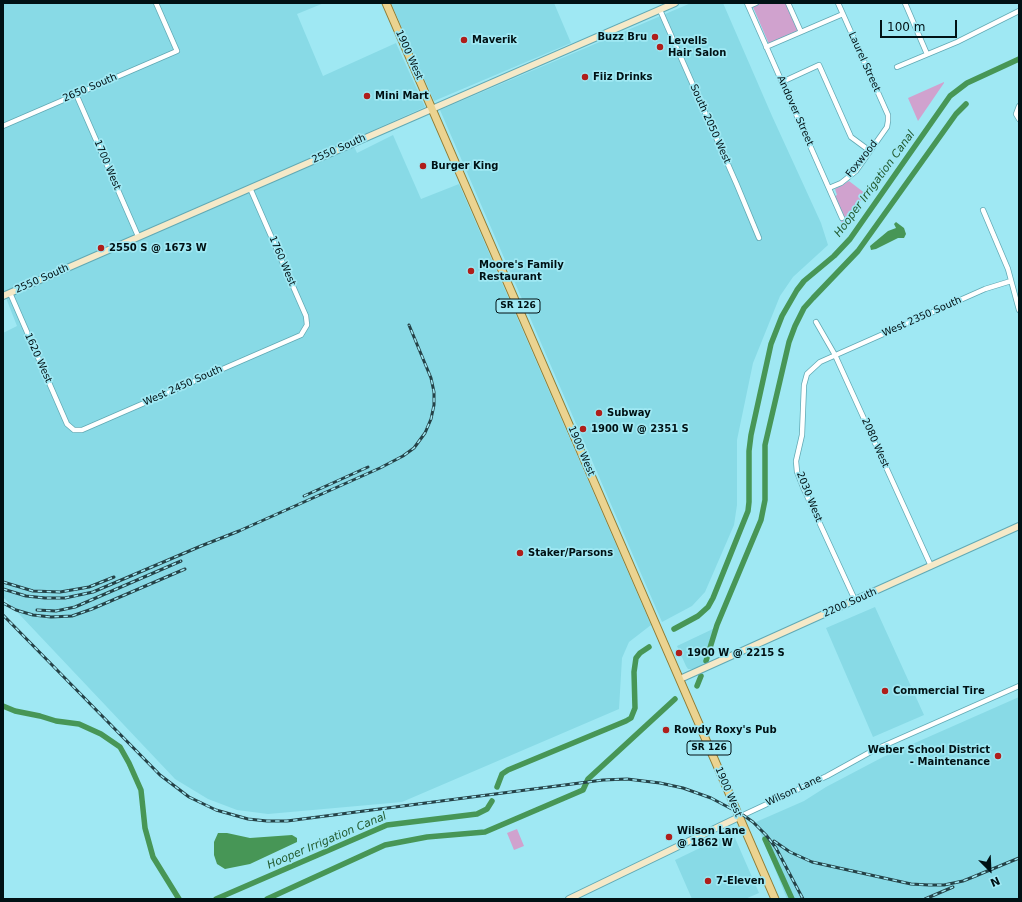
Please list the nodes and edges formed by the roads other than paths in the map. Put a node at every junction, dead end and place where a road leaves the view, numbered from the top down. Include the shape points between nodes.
1 (156, 3) edge
2 (386, 3) edge
3 (675, 3) edge
4 (756, 3) edge
5 (788, 3) edge
6 (838, 3) edge
7 (905, 3) edge
8 (748, 5) edge
9 (660, 10) junction
10 (1019, 11) edge
11 (843, 14) junction
12 (800, 32) junction
13 (766, 47) junction
14 (927, 54) junction
15 (897, 67) dead end
16 (782, 82) junction
17 (76, 94) junction
18 (1019, 106) edge
19 (432, 108) junction
20 (1019, 119) edge
21 (888, 121) joint
22 (3, 126) edge
23 (870, 151) junction
24 (250, 188) junction
25 (829, 188) junction
26 (983, 210) dead end
27 (842, 218) dead end
28 (138, 236) junction
29 (758, 238) dead end
30 (1011, 282) junction
31 (10, 293) junction
32 (3, 296) edge
33 (1019, 310) edge
34 (816, 322) dead end
35 (301, 335) joint
36 (835, 356) junction
37 (66, 424) joint
38 (1019, 526) edge
39 (930, 566) junction
40 (855, 600) junction
41 (680, 679) junction
42 (1019, 686) edge
43 (739, 817) junction
44 (569, 899) edge
45 (775, 899) edge

1 - 17 street, 2650 South via 177,51
2 - 19 main road, 1900 West / SR 126
3 - 9 main road, 2550 South
4 - 8 street
5 - 12 street
6 - 11 street, Laurel Street
7 - 14 street
8 - 13 street, Andover Street
9 - 19 main road, 2550 South
9 - 29 street, South 2050 West
10 - 14 street
11 - 12 street
11 - 21 street, Laurel Street via 888,115
12 - 13 street
13 - 16 street, Andover Street
14 - 15 street
16 - 23 street via 819,65 851,137
16 - 25 street, Andover Street
17 - 22 street, 2650 South
17 - 28 street, 1700 West
18 - 20 street via 1016,114
19 - 24 main road, 2550 South
19 - 41 main road, 1900 West / SR 126
21 - 23 street, Foxwood via 887,127
23 - 25 street, Foxwood via 856,171 841,183
24 - 28 main road, 2550 South
24 - 35 street, 1760 West via 306,316 307,325
25 - 27 street, Andover Street
26 - 30 street
28 - 31 main road, 2550 South
30 - 33 street
30 - 36 street, West 2350 South via 985,289
31 - 32 main road, 2550 South
31 - 37 street, 1620 West
34 - 36 street, 2080 West
35 - 37 street, West 2450 South via 82,430 74,430
36 - 39 street, 2080 West
36 - 40 street, 2030 West via 820,362 807,374 804,385 802,435 796,461 803,487
38 - 39 main road, 2200 South
39 - 40 main road, 2200 South
40 - 41 main road, 2200 South
41 - 43 main road, 1900 West / SR 126
42 - 43 street, Wilson Lane via 874,750 827,776
43 - 44 main road, Wilson Lane
43 - 45 main road, 1900 West / SR 126

